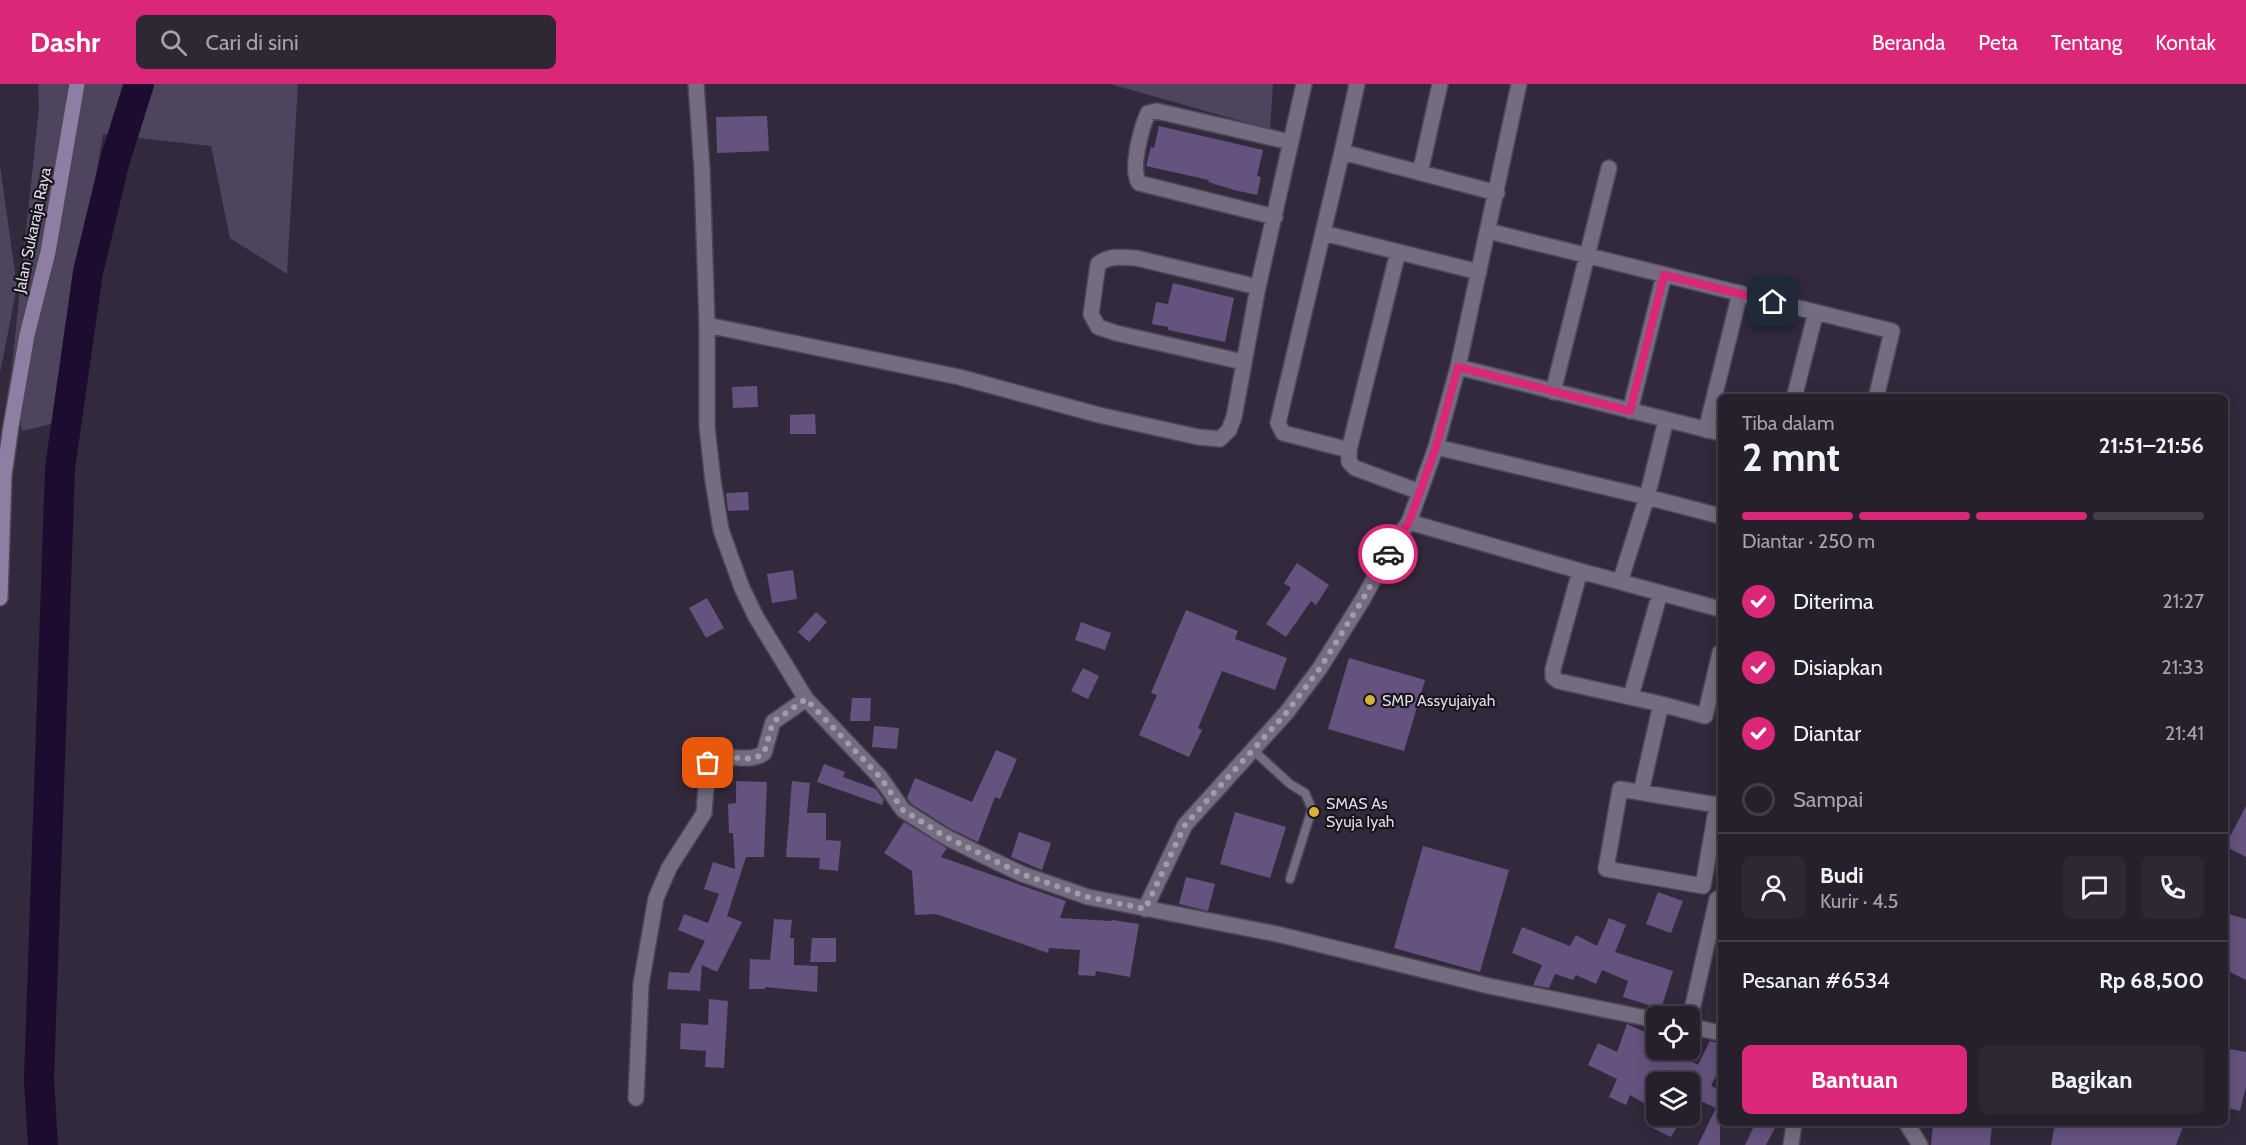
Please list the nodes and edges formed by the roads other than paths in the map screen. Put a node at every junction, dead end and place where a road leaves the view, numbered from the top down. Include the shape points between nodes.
1 (77, 84) edge
2 (696, 84) edge
3 (1304, 84) edge
4 (1357, 84) edge
5 (1440, 84) edge
6 (1519, 84) edge
7 (1290, 142) junction
8 (1342, 152) junction
9 (1609, 168) dead end
10 (1420, 173) junction
11 (1497, 193) junction
12 (1275, 217) junction
13 (1488, 231) junction
14 (1323, 233) junction
15 (1398, 252) junction
16 (1587, 256) junction
17 (1479, 272) junction
18 (1664, 275) junction
19 (1258, 287) junction
20 (1740, 293) junction
21 (1816, 312) junction
22 (707, 325) junction
23 (1244, 362) junction
24 (1458, 367) junction
25 (1553, 392) junction
26 (1720, 394) edge
27 (1795, 394) edge
28 (1877, 394) edge
29 (1718, 406) edge
30 (1630, 411) junction
31 (1666, 420) junction
32 (1713, 432) edge
33 (1436, 447) junction
34 (1349, 450) junction
35 (1420, 492) junction
36 (1647, 497) junction
37 (1718, 515) edge
38 (1409, 522) junction
39 (1580, 572) junction
40 (1620, 582) junction
41 (1660, 593) junction
42 (0, 598) edge
43 (1718, 608) edge
44 (1718, 661) edge
45 (1630, 696) junction
46 (806, 699) junction
47 (1661, 704) junction
48 (1705, 716) junction
49 (1718, 719) edge
50 (1254, 751) junction
51 (1641, 792) junction
52 (1290, 879) dead end
53 (1717, 899) dead end
54 (1145, 909) junction
55 (1693, 1006) edge
56 (1646, 1018) edge
57 (1700, 1028) edge
58 (1718, 1032) edge
59 (636, 1098) dead end
60 (1794, 1126) edge
61 (1908, 1126) edge
62 (1791, 1145) edge
63 (1920, 1145) edge

1 - 42 street, Jalan Sukaraja Raya via 48,252 27,335 11,426 4,475
2 - 22 street
3 - 7 street
4 - 8 street
5 - 10 street
6 - 11 street
7 - 12 street
7 - 12 street via 1157,111 1148,113 1143,125 1136,166 1139,183
8 - 10 street
8 - 14 street
9 - 16 street
10 - 11 street
11 - 13 street
12 - 19 street
13 - 16 street
13 - 17 street
14 - 15 street
14 - 34 street via 1278,423 1283,433
15 - 17 street
15 - 34 street
16 - 18 street
16 - 25 street
17 - 24 street
18 - 20 street
18 - 30 street
19 - 23 street
19 - 23 street via 1136,258 1118,256 1098,264 1091,314 1098,327
20 - 21 street
20 - 26 street
21 - 27 street
21 - 28 street via 1892,331
22 - 23 street via 960,377 1099,415 1220,439 1234,417
22 - 46 street via 707,427 721,530 756,617
24 - 25 street
24 - 33 street
25 - 30 street
29 - 32 street
30 - 31 street
31 - 32 street
31 - 36 street
33 - 35 street
33 - 36 street
34 - 35 street via 1349,462 1355,468
35 - 38 street
36 - 37 street
36 - 40 street
38 - 39 street
38 - 50 street via 1320,668
39 - 40 street
39 - 45 street via 1553,677
40 - 41 street
41 - 43 street
41 - 45 street
44 - 48 street
45 - 47 street
46 - 54 street via 880,777 903,810 1022,874 1088,897
46 - 59 street via 773,722 764,753 708,760 704,813 669,868 654,906 641,984
47 - 48 street
47 - 51 street
48 - 49 street
50 - 52 lane via 1305,793 1312,809
50 - 54 street via 1185,825
51 - 51 street via 1718,805 1703,886 1606,869 1620,789
53 - 55 street
54 - 56 street via 1277,934 1489,986
57 - 58 street
60 - 62 street
61 - 63 street

